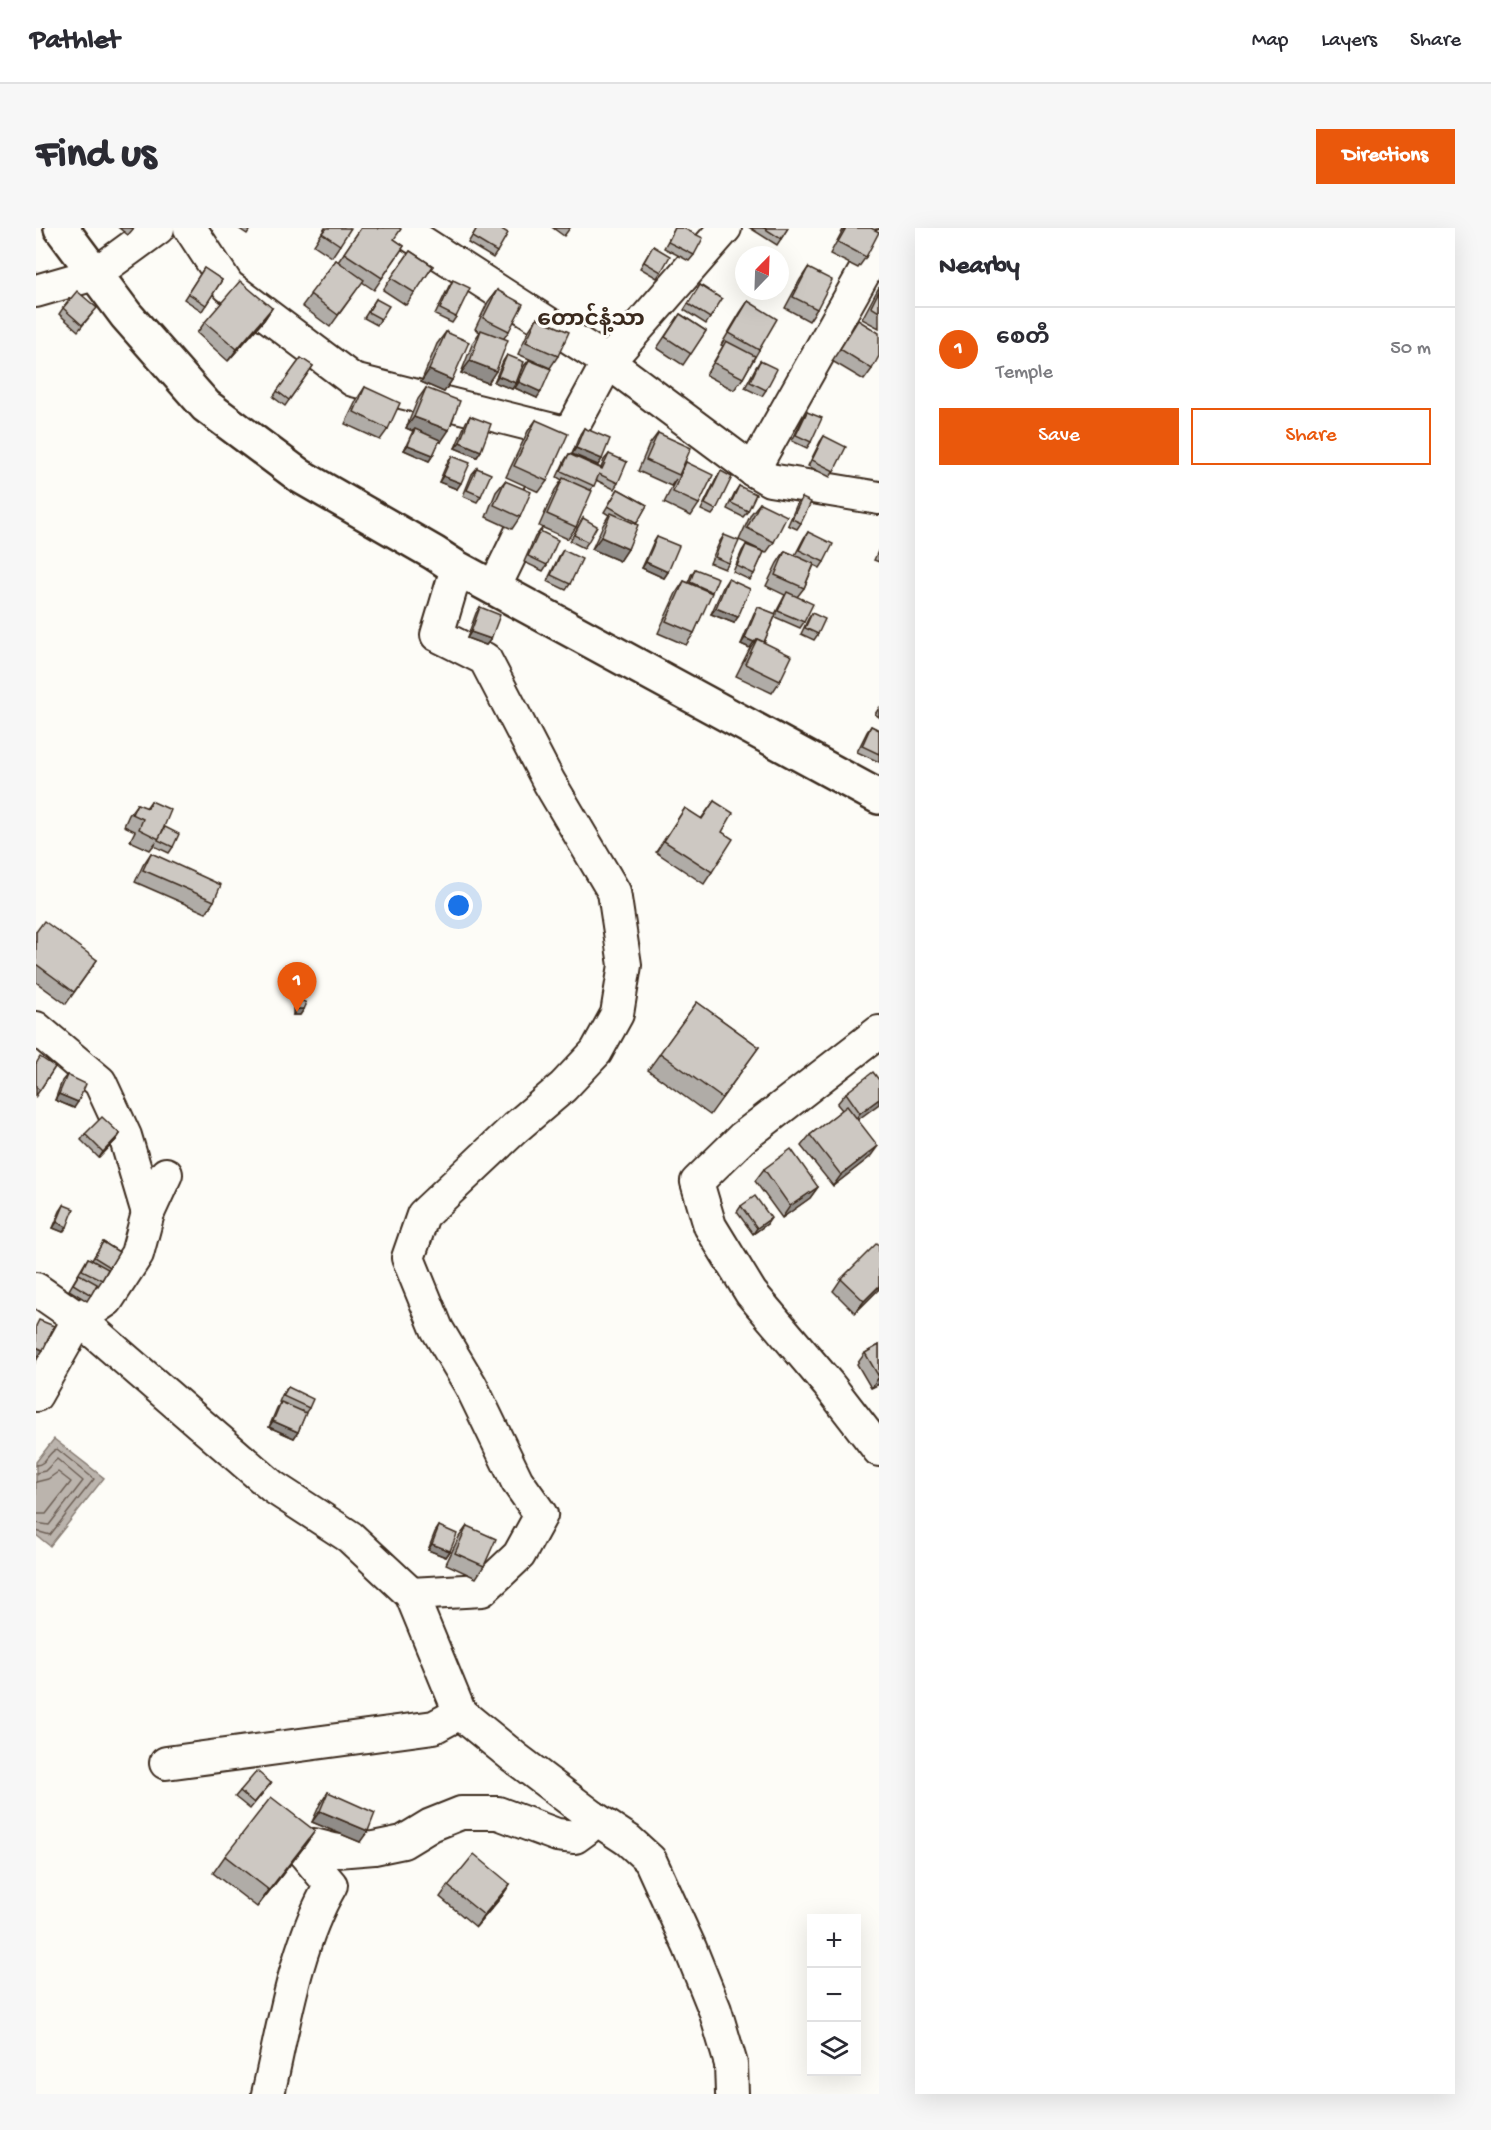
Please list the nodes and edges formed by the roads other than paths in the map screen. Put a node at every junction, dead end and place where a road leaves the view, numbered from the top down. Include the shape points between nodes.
1 (61, 228) edge
2 (159, 228) edge
3 (190, 228) edge
4 (400, 228) edge
5 (725, 228) edge
6 (879, 246) edge
7 (95, 274) junction
8 (36, 291) edge
9 (608, 362) junction
10 (569, 434) junction
11 (753, 470) junction
12 (879, 498) edge
13 (457, 568) junction
14 (494, 588) junction
15 (879, 797) edge
16 (36, 1028) edge
17 (878, 1036) edge
18 (166, 1174) dead end
19 (148, 1213) junction
20 (36, 1289) edge
21 (79, 1319) junction
22 (36, 1395) edge
23 (879, 1450) edge
24 (411, 1594) junction
25 (460, 1713) junction
26 (166, 1763) dead end
27 (593, 1817) junction
28 (268, 2094) edge
29 (732, 2094) edge

1 - 7 main road
2 - 7 street
3 - 10 street via 228,286 353,380
4 - 9 street
5 - 9 street
6 - 11 street
7 - 8 street
7 - 13 main road via 206,405 300,476
9 - 10 street
9 - 11 street
10 - 14 street
11 - 12 street via 770,480
13 - 14 main road
13 - 24 street via 437,635 485,659 549,782 614,891 625,965 617,1014 596,1052 423,1215 408,1258 437,1329 471,1386 517,1481 541,1515 519,1555 482,1590
14 - 15 main road
16 - 19 street via 100,1082 125,1136
17 - 23 street via 742,1138 697,1182 710,1226 751,1293
18 - 19 street
19 - 21 street via 137,1254 107,1300
20 - 21 street
21 - 22 street
21 - 24 street via 273,1487 350,1537
24 - 25 street
25 - 26 street via 434,1726
25 - 27 street
27 - 28 street via 586,1829 575,1836 557,1835 498,1813 461,1813 404,1842 337,1851 314,1845 305,1854 331,1885 304,1945
27 - 29 street via 650,1860 715,2010 731,2064

